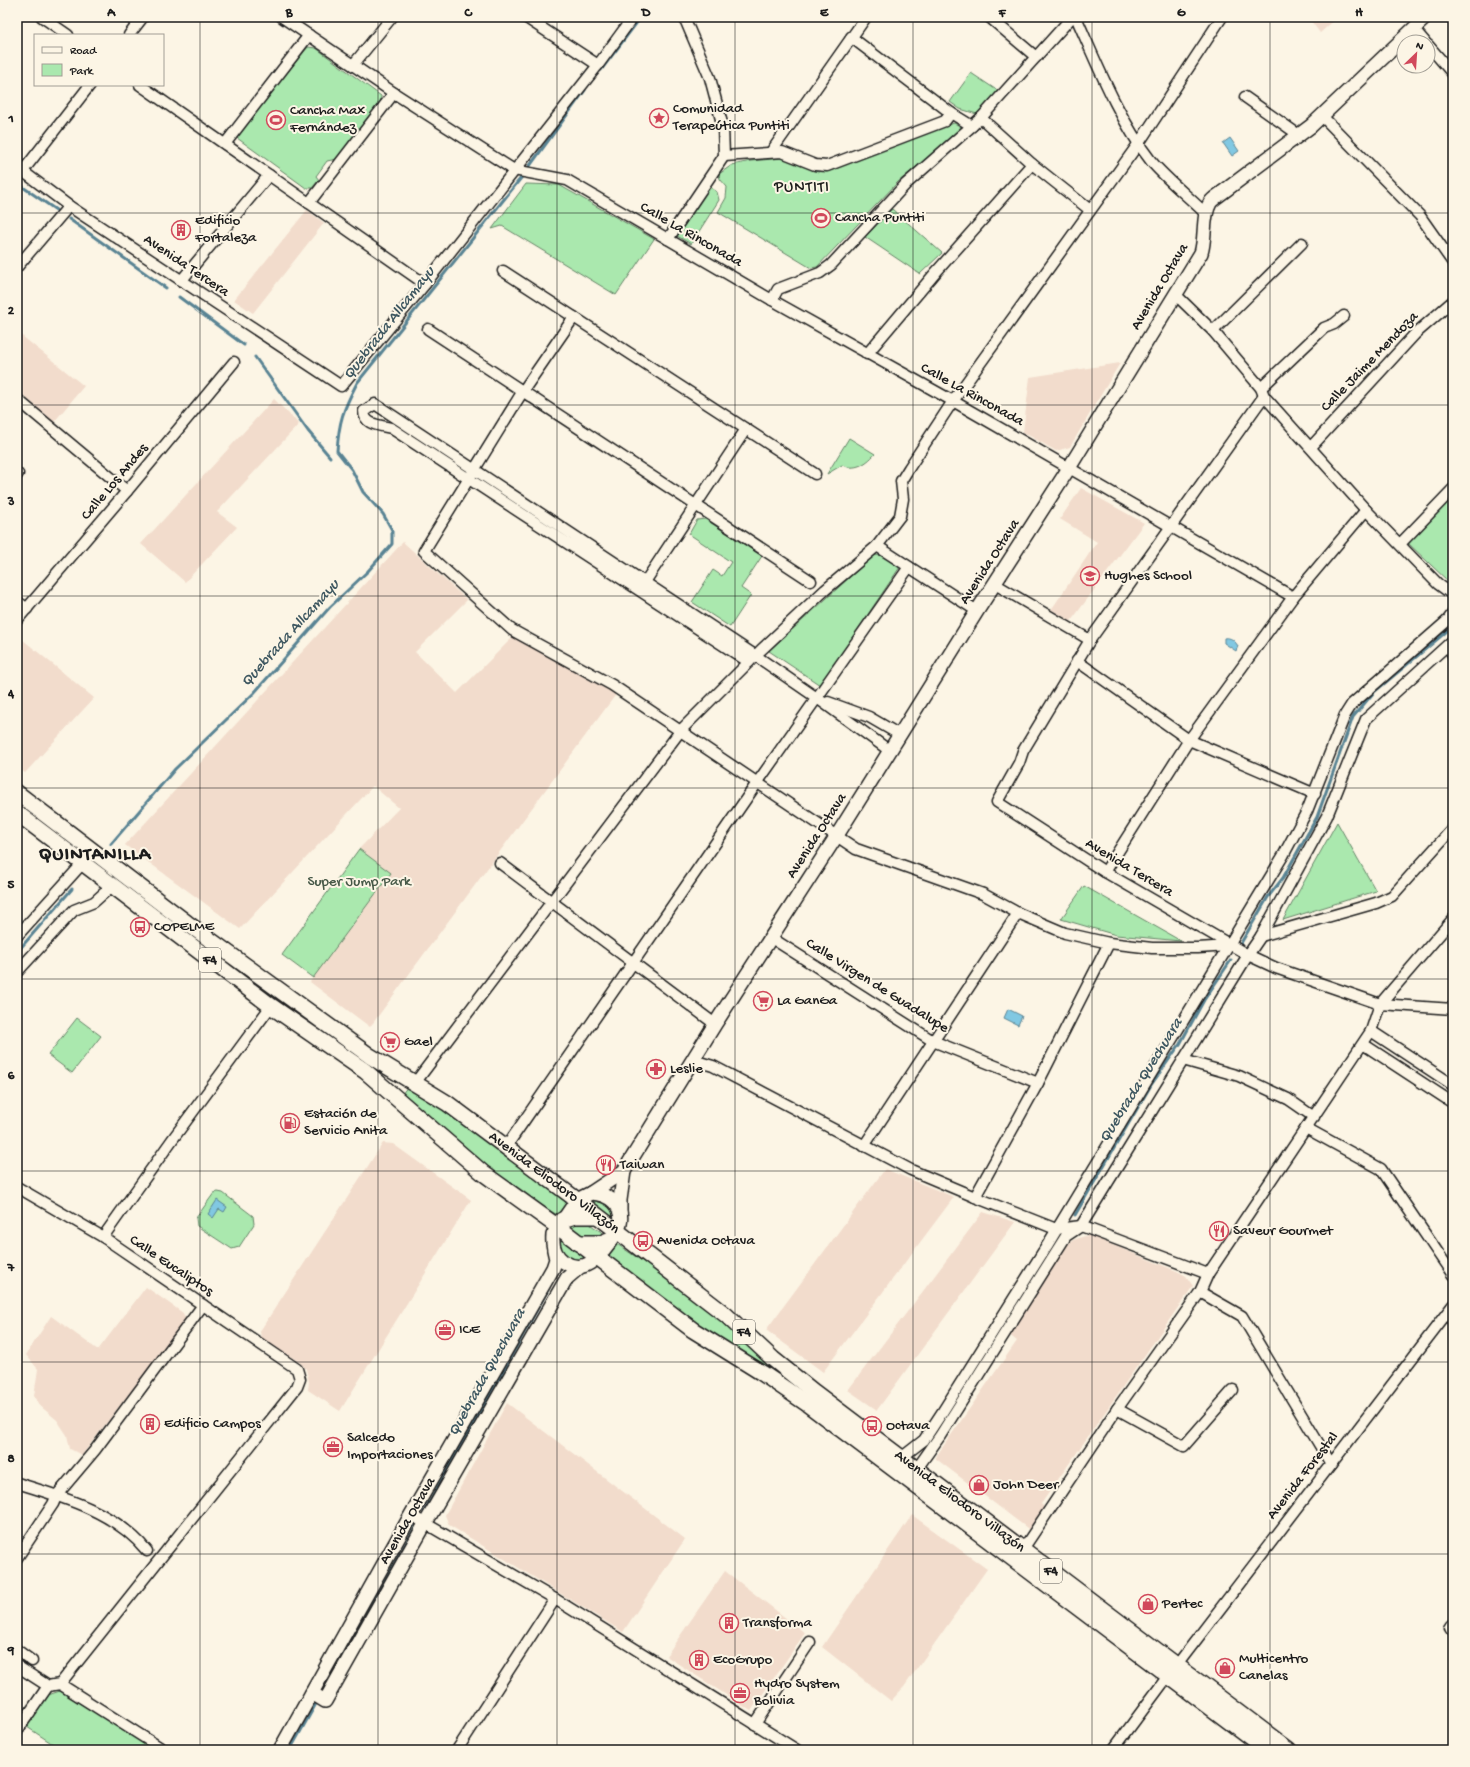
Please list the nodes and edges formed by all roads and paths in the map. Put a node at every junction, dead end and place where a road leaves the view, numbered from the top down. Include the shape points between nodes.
1 (42, 17) edge
2 (143, 17) edge
3 (282, 17) edge
4 (392, 17) edge
5 (525, 17) edge
6 (633, 17) edge
7 (684, 17) edge
8 (866, 17) edge
9 (989, 17) edge
10 (1072, 17) edge
11 (1076, 17) edge
12 (1222, 17) edge
13 (1426, 17) edge
14 (1414, 29) junction
15 (67, 34) edge
16 (130, 34) edge
17 (1418, 34) edge
18 (309, 35) junction
19 (851, 37) junction
20 (1436, 54) edge
21 (1036, 57) junction
22 (353, 65) junction
23 (598, 65) junction
24 (1453, 74) edge
25 (89, 86) edge
26 (141, 86) edge
27 (394, 93) junction
28 (1245, 97) dead end
29 (951, 113) junction
30 (1322, 116) junction
31 (981, 118) junction
32 (972, 126) junction
33 (1298, 135) junction
34 (1138, 143) junction
35 (225, 144) junction
36 (772, 152) junction
37 (724, 156) junction
38 (1032, 164) junction
39 (20, 169) edge
40 (516, 170) junction
41 (269, 175) junction
42 (309, 203) junction
43 (69, 206) junction
44 (1090, 210) junction
45 (1206, 214) junction
46 (668, 239) junction
47 (1302, 243) dead end
48 (1453, 263) edge
49 (17, 267) edge
50 (503, 271) dead end
51 (181, 281) junction
52 (425, 284) junction
53 (1176, 294) junction
54 (772, 300) junction
55 (1453, 301) edge
56 (1344, 316) dead end
57 (574, 317) junction
58 (428, 329) dead end
59 (1213, 331) junction
60 (867, 354) junction
61 (234, 362) dead end
62 (522, 391) junction
63 (1262, 392) junction
64 (17, 399) edge
65 (953, 401) junction
66 (746, 429) junction
67 (1311, 446) junction
68 (1069, 468) junction
69 (471, 474) junction
70 (815, 474) dead end
71 (1453, 488) edge
72 (127, 491) junction
73 (697, 506) junction
74 (1366, 510) junction
75 (1170, 527) junction
76 (1400, 544) junction
77 (877, 546) junction
78 (909, 568) junction
79 (811, 581) dead end
80 (995, 584) junction
81 (642, 587) junction
82 (1453, 595) edge
83 (1294, 597) junction
84 (17, 601) edge
85 (27, 609) junction
86 (977, 611) junction
87 (1453, 613) edge
88 (17, 620) edge
89 (1090, 640) junction
90 (1451, 643) edge
91 (1453, 655) edge
92 (753, 659) junction
93 (1077, 661) junction
94 (817, 698) junction
95 (681, 730) junction
96 (900, 735) junction
97 (1189, 740) junction
98 (890, 751) junction
99 (757, 783) junction
100 (17, 793) edge
101 (1315, 794) junction
102 (17, 813) edge
103 (1453, 828) edge
104 (836, 837) junction
105 (83, 863) junction
106 (500, 863) dead end
107 (1105, 872) junction
108 (112, 886) junction
109 (550, 902) junction
110 (1018, 913) junction
111 (1453, 919) edge
112 (17, 936) edge
113 (1262, 936) junction
114 (770, 937) junction
115 (1109, 943) junction
116 (1229, 946) junction
117 (1248, 955) junction
118 (633, 963) junction
119 (17, 972) edge
120 (1380, 1004) junction
121 (271, 1006) junction
122 (1453, 1009) edge
123 (714, 1024) junction
124 (1371, 1031) junction
125 (934, 1041) junction
126 (1363, 1044) junction
127 (693, 1060) junction
128 (1183, 1060) junction
129 (415, 1083) junction
130 (1038, 1083) junction
131 (1453, 1084) edge
132 (1453, 1103) edge
133 (1314, 1117) junction
134 (1306, 1128) junction
135 (864, 1146) junction
136 (506, 1147) junction
137 (624, 1171) junction
138 (17, 1187) edge
139 (592, 1193) junction
140 (975, 1197) junction
141 (577, 1200) junction
142 (597, 1216) junction
143 (620, 1216) junction
144 (560, 1223) junction
145 (1081, 1226) junction
146 (1056, 1229) junction
147 (614, 1235) junction
148 (103, 1237) junction
149 (578, 1243) junction
150 (554, 1250) junction
151 (598, 1258) junction
152 (581, 1266) junction
153 (1208, 1274) junction
154 (1453, 1275) edge
155 (1200, 1292) junction
156 (203, 1305) junction
157 (1453, 1305) edge
158 (1233, 1390) dead end
159 (1117, 1409) junction
160 (901, 1458) junction
161 (1331, 1464) junction
162 (916, 1470) junction
163 (17, 1483) edge
164 (57, 1495) junction
165 (411, 1515) junction
166 (425, 1524) junction
167 (1023, 1550) junction
168 (147, 1551) dead end
169 (17, 1558) edge
170 (555, 1599) junction
171 (1453, 1625) edge
172 (1453, 1631) edge
173 (810, 1642) dead end
174 (17, 1650) edge
175 (32, 1661) dead end
176 (17, 1666) edge
177 (1172, 1671) junction
178 (60, 1684) junction
179 (48, 1686) junction
180 (312, 1693) junction
181 (755, 1724) junction
182 (17, 1731) edge
183 (164, 1750) edge
184 (280, 1750) edge
185 (457, 1750) edge
186 (797, 1750) edge
187 (1113, 1750) edge
188 (1267, 1750) edge
189 (1289, 1750) edge

1 - 15 street
2 - 16 street
3 - 18 street, Calle La Rinconada
4 - 22 street
5 - 23 street
6 - 23 street
7 - 37 street via 710,78 723,127
8 - 19 street
9 - 21 street
10 - 21 street
11 - 34 street via 1106,85
12 - 34 street
13 - 14 main road, Avenida Octava
14 - 17 street
14 - 30 main road, Avenida Octava
18 - 22 street, Calle La Rinconada
18 - 35 street
19 - 29 street
19 - 36 street
20 - 24 street
21 - 31 street
22 - 27 street, Calle La Rinconada
23 - 40 street
25 - 39 street
26 - 35 street
27 - 40 street, Calle La Rinconada
27 - 42 street
28 - 33 street
29 - 32 street
29 - 36 street via 945,121 827,166 815,166 782,152
30 - 33 main road, Avenida Octava
30 - 48 street via 1420,216
31 - 32 street
31 - 38 street
32 - 54 street via 906,184 832,265 820,273 778,289
33 - 45 main road, Avenida Octava via 1218,195
34 - 44 street
34 - 45 street via 1152,162
35 - 41 street
36 - 37 street
37 - 46 street
38 - 44 street
38 - 60 street
39 - 43 street, Avenida Tercera
40 - 46 street, Calle La Rinconada via 567,180
40 - 52 street
41 - 42 street
41 - 51 street
42 - 52 street
43 - 49 street
43 - 51 street, Avenida Tercera
44 - 65 street
45 - 53 main road, Avenida Octava via 1201,253
46 - 54 street, Calle La Rinconada
47 - 59 street
50 - 57 street
51 - 52 street, Avenida Tercera via 341,386
53 - 59 street
53 - 68 main road, Avenida Octava
54 - 60 street, Calle La Rinconada
55 - 67 street, Calle Jaime Mendoza via 1415,334
56 - 63 street via 1324,328
57 - 62 street
57 - 66 street
58 - 62 street
59 - 63 street
60 - 65 street, Calle La Rinconada
61 - 72 street, Calle Los Andes
62 - 69 street
62 - 73 street
63 - 67 street
63 - 75 street
64 - 72 street
65 - 68 street, Calle La Rinconada
65 - 77 street via 902,481 903,499 900,516
66 - 70 street
66 - 73 street
67 - 74 street
68 - 75 street, Calle La Rinconada
68 - 80 main road, Avenida Octava
69 - 69 street via 375,404 364,411 364,417 368,422 391,428
69 - 81 street
69 - 95 street via 424,551 512,630 612,685
71 - 76 street
72 - 85 street, Calle Los Andes
73 - 79 street
73 - 81 street
74 - 76 street
74 - 83 street
75 - 83 street, Calle La Rinconada
75 - 89 street
76 - 82 street via 1438,584
77 - 78 street
77 - 92 street via 825,590
78 - 86 street
78 - 94 street
80 - 86 main road, Avenida Octava
80 - 89 street
81 - 92 street
83 - 97 street
84 - 85 street
85 - 88 street, Calle Los Andes
86 - 96 main road, Avenida Octava
87 - 101 street via 1352,704 1345,715
89 - 93 street
90 - 91 street
90 - 113 street via 1366,719 1327,816
92 - 94 street
92 - 95 street
93 - 97 street
93 - 107 street, Avenida Tercera via 1023,751 997,802
94 - 96 street via 869,717
94 - 98 street
94 - 99 street
95 - 99 street
95 - 109 street
96 - 98 main road, Avenida Octava
97 - 101 street
97 - 107 street
98 - 104 main road, Avenida Octava
99 - 104 street
99 - 118 street
100 - 129 highway, Avenida Eliodoro Villazón / F4 via 187,923 370,1056
101 - 116 street via 1283,856
102 - 105 highway, Avenida Eliodoro Villazón / F4
103 - 113 street via 1392,896
104 - 110 street via 856,849 983,894
104 - 114 main road, Avenida Octava
105 - 108 highway, Avenida Eliodoro Villazón / F4
105 - 112 street
106 - 109 street
107 - 116 street, Avenida Tercera
108 - 119 street via 94,902 74,910
108 - 121 highway, Avenida Eliodoro Villazón / F4
109 - 118 street
109 - 129 street
110 - 115 street via 1065,933
110 - 125 street
111 - 120 street
113 - 117 street
114 - 123 main road, Avenida Octava
114 - 125 street, Calle Virgen de Guadalupe
115 - 116 street via 1152,948
115 - 130 street
116 - 117 street, Avenida Tercera
116 - 146 street
117 - 120 street, Avenida Tercera via 1276,968
117 - 128 street
118 - 123 street
118 - 136 street
120 - 122 street, Avenida Tercera
120 - 124 street
121 - 144 highway, Avenida Eliodoro Villazón / F4 via 365,1071 483,1173
121 - 148 street
123 - 127 main road, Avenida Octava
124 - 126 street
124 - 131 street
125 - 130 street, Calle Virgen de Guadalupe
125 - 135 street
126 - 132 street
126 - 133 street
127 - 135 street via 713,1066
127 - 137 main road, Avenida Octava
128 - 133 street via 1239,1076 1288,1099
128 - 145 street
129 - 136 highway, Avenida Eliodoro Villazón / F4 via 447,1103
130 - 140 street
133 - 134 street
134 - 153 street
134 - 154 street via 1381,1169
135 - 140 street via 911,1170
136 - 141 highway, Avenida Eliodoro Villazón / F4
137 - 139 main road, Avenida Octava
137 - 143 main road, Avenida Octava
138 - 148 street, Calle Eucaliptos
139 - 141 main road, Avenida Octava
139 - 143 main road via 607,1196 614,1201
140 - 146 street
141 - 142 highway, Avenida Eliodoro Villazón / F4
141 - 144 main road
142 - 144 highway via 575,1216
142 - 147 highway, Avenida Eliodoro Villazón / F4
143 - 147 main road, Avenida Octava
144 - 149 highway, Avenida Eliodoro Villazón / F4
144 - 150 main road, Avenida Octava via 553,1235
145 - 146 street
145 - 153 street
145 - 162 street via 1066,1236
146 - 160 street via 924,1440
147 - 149 highway via 601,1243
147 - 151 main road
147 - 160 highway, Avenida Eliodoro Villazón / F4 via 726,1315 773,1360
148 - 156 street, Calle Eucaliptos
149 - 151 highway, Avenida Eliodoro Villazón / F4
150 - 152 main road via 566,1263
150 - 165 main road, Avenida Octava via 556,1260 553,1268
151 - 152 main road, Avenida Octava via 590,1264
151 - 177 highway, Avenida Eliodoro Villazón / F4 via 693,1330 806,1403
152 - 166 main road, Avenida Octava via 567,1278
153 - 155 street
155 - 159 street
155 - 161 street via 1242,1316
156 - 164 street via 95,1450
156 - 178 street, Calle Eucaliptos via 297,1369 300,1379 297,1387
157 - 161 street, Avenida Forestal
158 - 159 street via 1184,1446
159 - 167 street
160 - 162 highway, Avenida Eliodoro Villazón / F4
161 - 177 street, Avenida Forestal
162 - 167 highway, Avenida Eliodoro Villazón / F4
163 - 164 street
164 - 168 street via 114,1522 136,1538
164 - 169 street
165 - 166 street
165 - 180 main road, Avenida Octava
166 - 170 street
166 - 180 main road, Avenida Octava via 325,1701
167 - 177 highway, Avenida Eliodoro Villazón / F4
170 - 181 street
170 - 185 street
171 - 172 street
173 - 181 street
174 - 175 street
176 - 179 street
177 - 187 street, Avenida Forestal
177 - 188 highway, Avenida Eliodoro Villazón / F4
177 - 189 highway, Avenida Eliodoro Villazón / F4
178 - 179 street
178 - 183 street
179 - 182 street
180 - 184 main road, Avenida Octava
181 - 186 street

